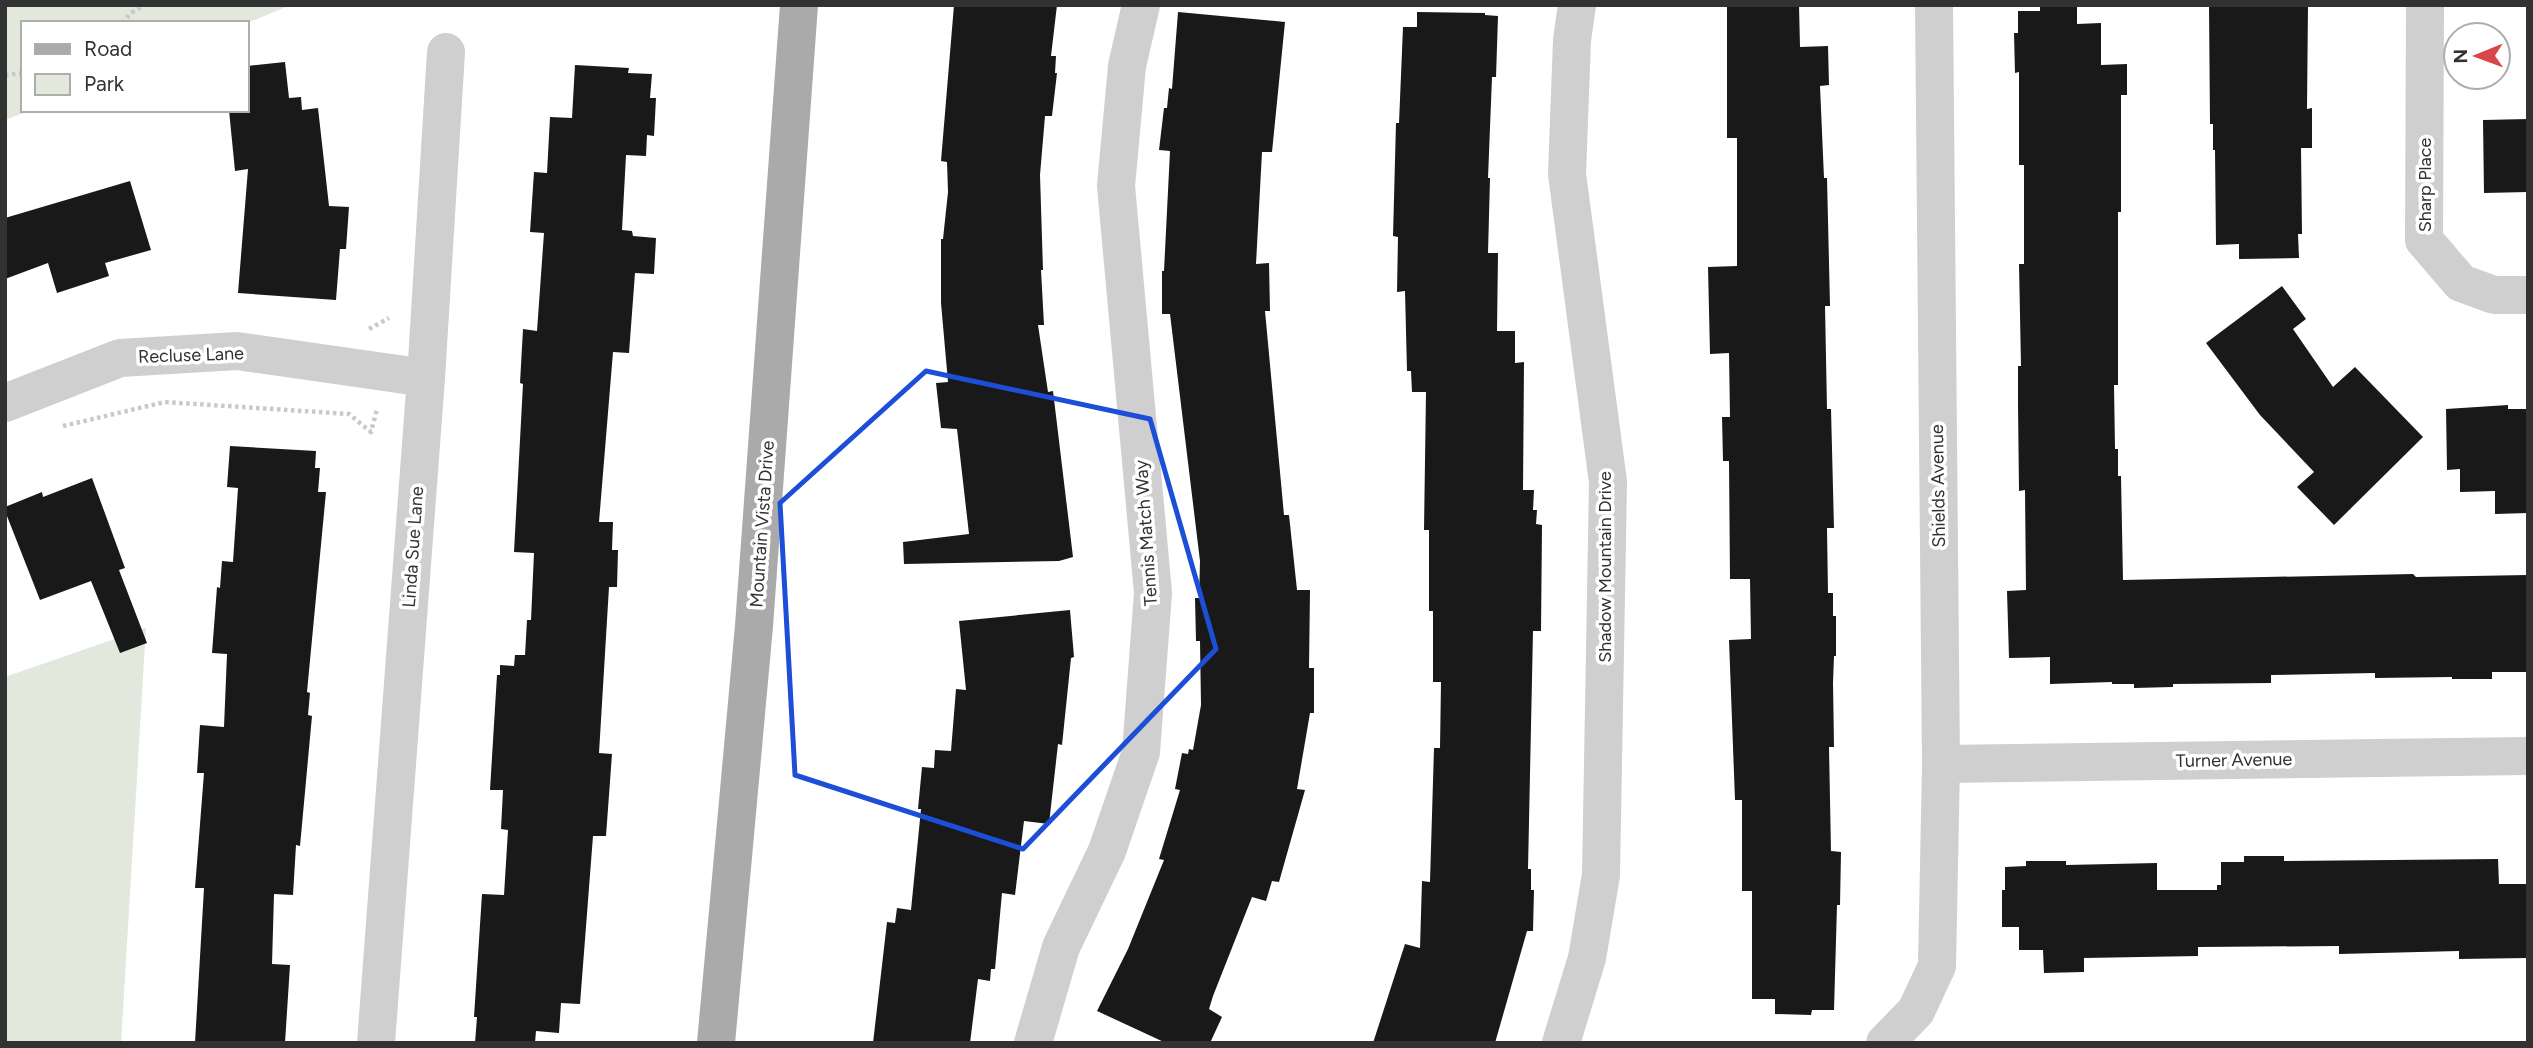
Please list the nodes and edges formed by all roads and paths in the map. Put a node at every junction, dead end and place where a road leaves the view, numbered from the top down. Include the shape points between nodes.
1 (144, 5) edge
2 (799, 5) edge
3 (1141, 5) edge
4 (1577, 5) edge
5 (1934, 5) edge
6 (2425, 5) edge
7 (124, 21) edge
8 (446, 52) dead end
9 (2528, 295) edge
10 (387, 373) junction
11 (426, 378) junction
12 (5, 403) edge
13 (56, 427) dead end
14 (2528, 756) edge
15 (1941, 764) junction
16 (376, 1043) edge
17 (716, 1043) edge
18 (1033, 1043) edge
19 (1561, 1043) edge
20 (1885, 1043) edge

1 - 7 path
2 - 17 main road, Mountain Vista Drive via 754,626
3 - 18 street, Tennis Match Way via 1127,66 1116,186 1153,593 1141,752 1107,851 1060,947
4 - 19 street, Shadow Mountain Drive via 1567,174 1608,482 1601,875 1587,958
5 - 15 street, Shields Avenue
6 - 9 street, Sharp Place via 2424,240 2461,282 2494,295
8 - 11 street, Linda Sue Lane
10 - 11 street, Recluse Lane
10 - 12 street, Recluse Lane via 237,351 120,358
10 - 13 path via 371,432 349,414 165,402
11 - 16 street, Linda Sue Lane
14 - 15 street, Turner Avenue
15 - 20 street, Shields Avenue via 1937,966 1916,1011

